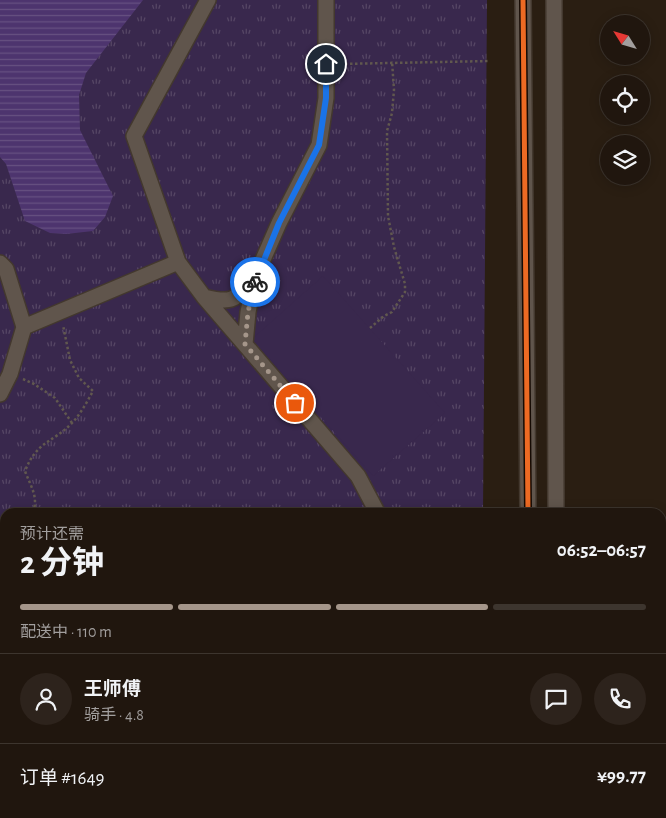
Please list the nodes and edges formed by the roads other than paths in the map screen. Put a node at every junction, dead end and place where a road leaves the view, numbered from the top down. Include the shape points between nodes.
1 (208, 0) edge
2 (326, 0) edge
3 (523, 0) edge
4 (554, 0) edge
5 (178, 262) junction
6 (0, 263) edge
7 (255, 278) junction
8 (204, 297) junction
9 (24, 327) junction
10 (245, 344) junction
11 (0, 394) edge
12 (375, 508) edge
13 (528, 508) edge
14 (556, 508) edge

1 - 5 street via 134,136
2 - 7 street via 326,98 319,145
3 - 13 street
4 - 14 street
5 - 8 street
5 - 9 street
6 - 9 street via 6,269
7 - 8 street via 236,299 222,301
7 - 10 street
8 - 10 street
9 - 11 street via 10,374
10 - 12 street via 358,476

